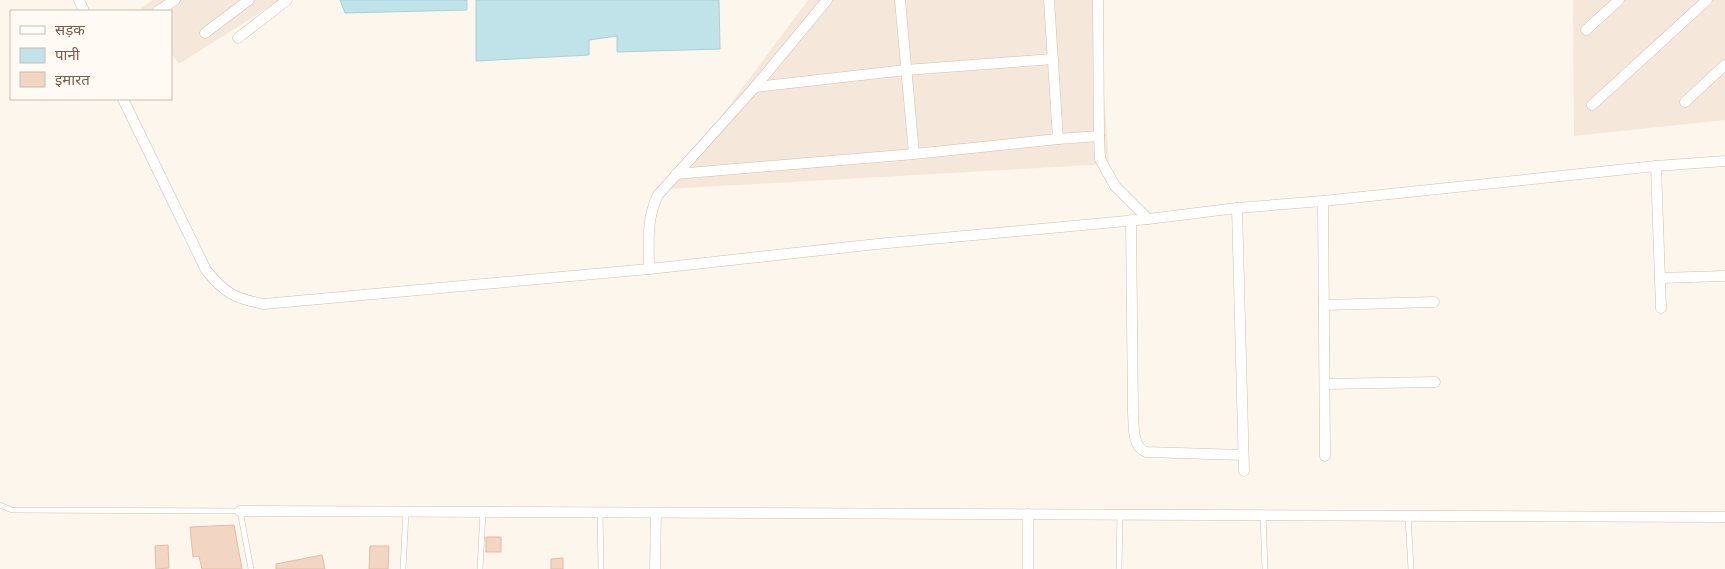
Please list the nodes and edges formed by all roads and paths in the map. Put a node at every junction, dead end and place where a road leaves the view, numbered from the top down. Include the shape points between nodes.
1 (175, 0) edge
2 (287, 0) edge
3 (827, 0) edge
4 (900, 0) edge
5 (1049, 0) edge
6 (1098, 0) edge
7 (1619, 0) edge
8 (1707, 0) edge
9 (244, 2) edge
10 (160, 10) edge
11 (1586, 30) dead end
12 (205, 33) dead end
13 (238, 38) dead end
14 (1053, 59) junction
15 (1725, 65) edge
16 (906, 70) junction
17 (754, 87) junction
18 (123, 100) edge
19 (1685, 102) dead end
20 (1592, 105) dead end
21 (1099, 136) junction
22 (1058, 138) junction
23 (914, 154) junction
24 (1725, 161) edge
25 (1656, 166) junction
26 (676, 174) junction
27 (1322, 201) junction
28 (1238, 208) junction
29 (1148, 219) junction
30 (1131, 220) junction
31 (649, 269) junction
32 (1725, 276) edge
33 (1660, 278) junction
34 (1434, 302) dead end
35 (1324, 305) junction
36 (1661, 308) dead end
37 (1435, 382) dead end
38 (1324, 384) junction
39 (1243, 455) junction
40 (1325, 456) dead end
41 (1244, 471) dead end
42 (0, 505) edge
43 (240, 511) junction
44 (406, 512) junction
45 (483, 512) junction
46 (600, 512) junction
47 (656, 513) junction
48 (1028, 514) junction
49 (1120, 514) junction
50 (1263, 515) junction
51 (1408, 516) junction
52 (1725, 517) edge
53 (250, 569) edge
54 (402, 569) edge
55 (480, 569) edge
56 (601, 569) edge
57 (655, 569) edge
58 (1028, 569) edge
59 (1119, 569) edge
60 (1265, 569) edge
61 (1411, 569) edge

1 - 10 street
2 - 13 street
3 - 17 street
4 - 16 street
5 - 14 street
6 - 21 street
7 - 11 street
8 - 20 street
9 - 12 street
14 - 16 street
14 - 22 street
15 - 19 street
16 - 17 street
16 - 23 street
17 - 26 street
18 - 31 street via 206,270 218,285 246,301 284,303
21 - 22 street
21 - 29 street via 1100,159 1106,172 1115,186
22 - 23 street
23 - 26 street
24 - 25 street
25 - 27 street
25 - 33 street
26 - 31 street via 658,194 651,208
27 - 28 street
27 - 35 street
28 - 29 street
28 - 39 street
29 - 30 street
30 - 31 street
30 - 39 street via 1133,413 1137,445 1146,452
32 - 33 street
33 - 36 street
34 - 35 street
35 - 38 street
37 - 38 street
38 - 40 street
39 - 41 street
42 - 43 lane via 12,510
43 - 44 street
43 - 53 lane
44 - 45 street
44 - 54 lane
45 - 46 street
45 - 55 lane
46 - 47 street
46 - 56 lane
47 - 48 street
47 - 57 street
48 - 49 street
48 - 58 street
49 - 50 street
49 - 59 lane
50 - 51 street
50 - 60 lane
51 - 52 street
51 - 61 lane

